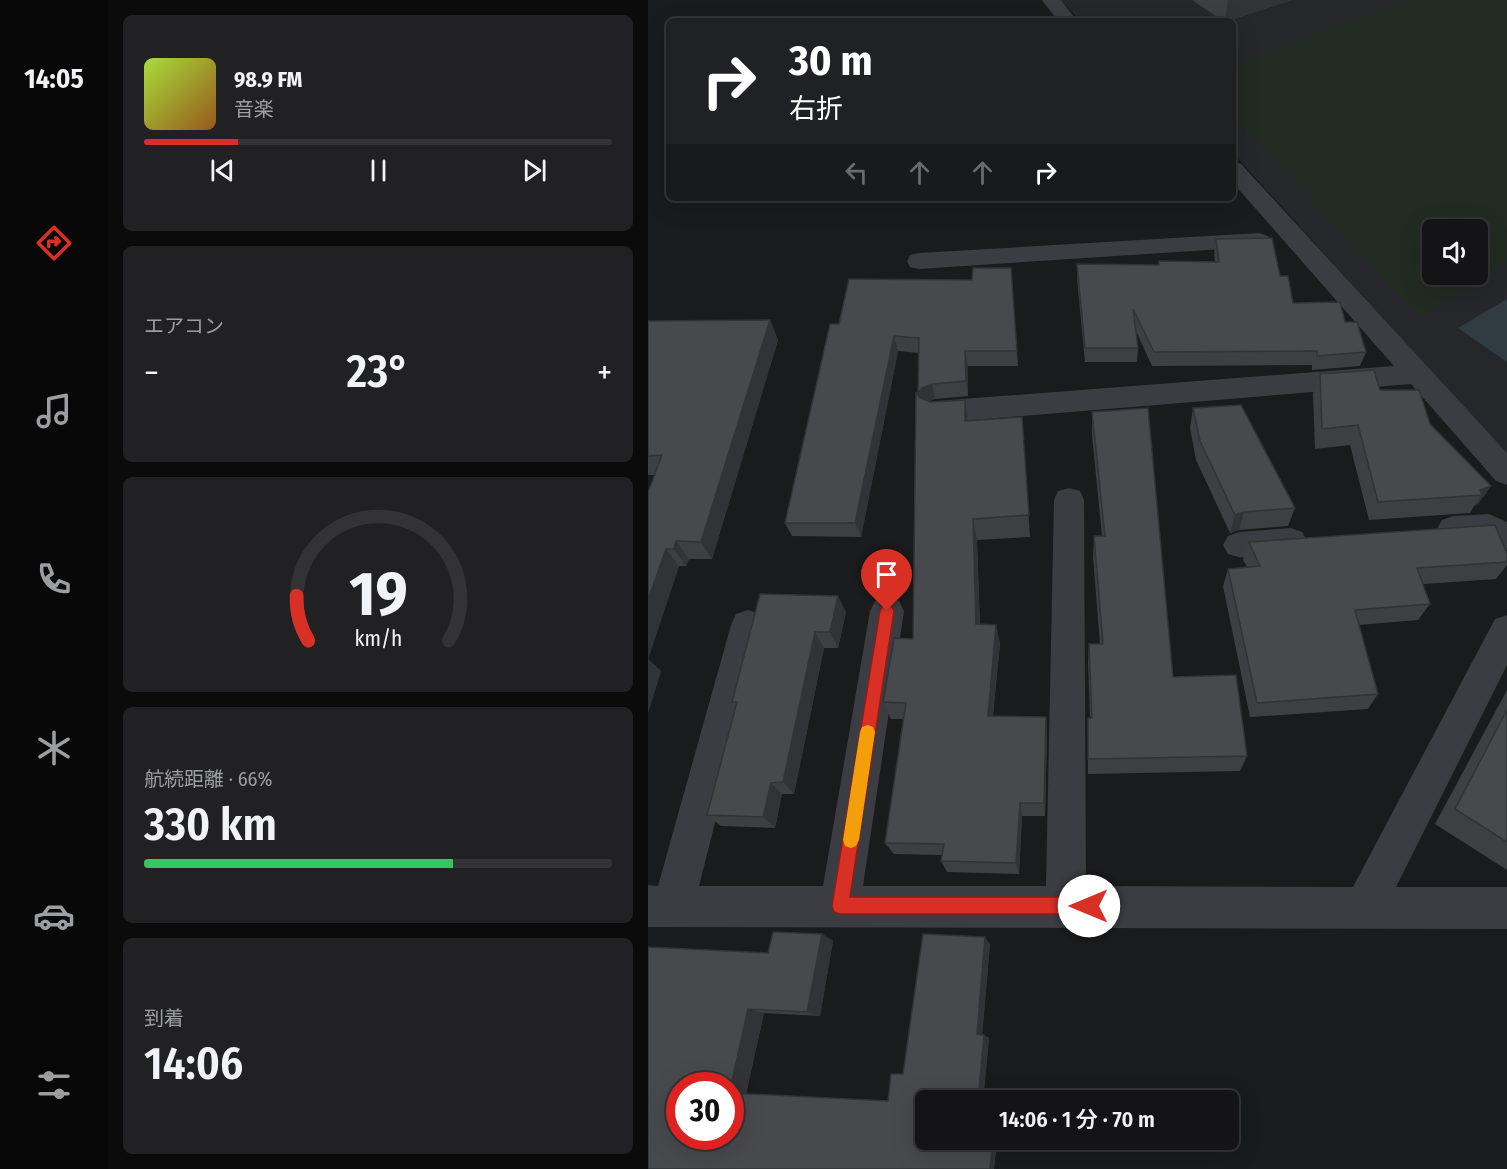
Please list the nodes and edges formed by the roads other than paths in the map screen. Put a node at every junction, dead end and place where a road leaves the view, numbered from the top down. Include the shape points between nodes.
1 (1051, 0) edge
2 (1066, 18) edge
3 (1236, 172) edge
4 (1296, 239) junction
5 (919, 261) dead end
6 (1417, 374) junction
7 (936, 412) edge
8 (1507, 473) edge
9 (1069, 500) dead end
10 (1430, 531) edge
11 (1507, 537) edge
12 (1323, 539) edge
13 (1239, 545) dead end
14 (887, 611) dead end
15 (748, 625) dead end
16 (1507, 630) edge
17 (661, 906) edge
18 (840, 906) junction
19 (1066, 906) junction
20 (1365, 906) junction
21 (1507, 908) edge

1 - 2 street
3 - 4 street
4 - 5 street
4 - 6 street
6 - 7 street
6 - 8 street
9 - 19 street
10 - 11 street via 1490,527
12 - 13 street
14 - 18 street
15 - 17 street
16 - 20 street
17 - 18 street
18 - 19 street
19 - 20 street
20 - 21 street

